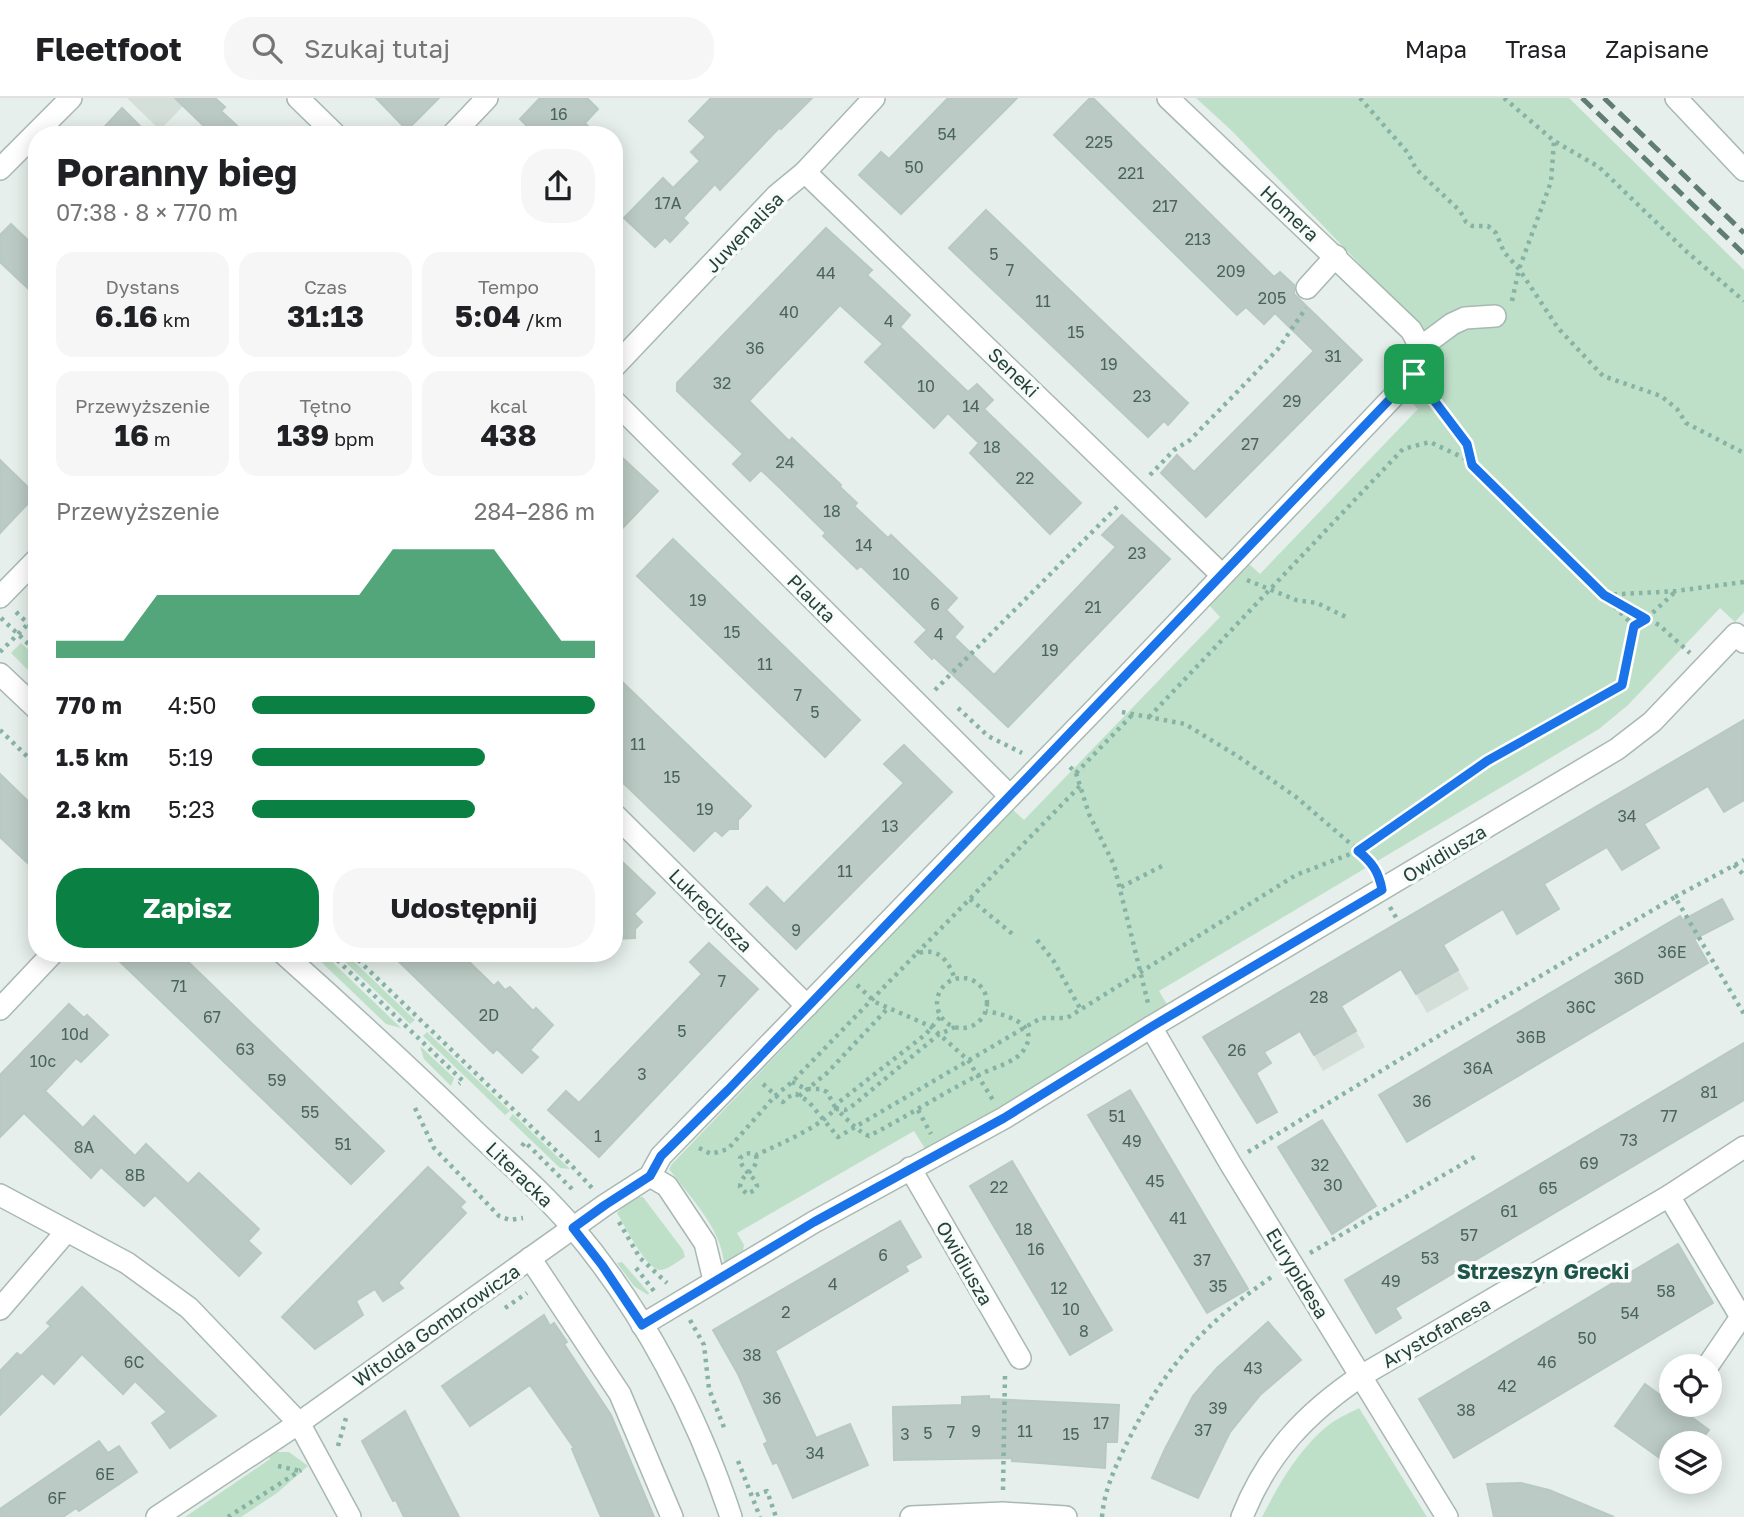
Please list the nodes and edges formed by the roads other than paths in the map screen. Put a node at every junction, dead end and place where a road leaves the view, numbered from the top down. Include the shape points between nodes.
1 (71, 98) edge
2 (298, 98) edge
3 (487, 98) edge
4 (874, 98) edge
5 (1168, 98) edge
6 (1676, 98) edge
7 (43, 126) edge
8 (327, 126) edge
9 (461, 126) edge
10 (28, 141) edge
11 (0, 169) edge
12 (1744, 170) edge
13 (805, 172) junction
14 (1336, 256) junction
15 (1307, 288) dead end
16 (1495, 316) road end
17 (1416, 338) junction
18 (623, 358) edge
19 (623, 410) edge
20 (28, 568) edge
21 (1222, 575) junction
22 (0, 597) edge
23 (1740, 638) edge
24 (0, 674) edge
25 (28, 700) edge
26 (1010, 796) junction
27 (623, 823) edge
28 (44, 962) edge
29 (293, 962) edge
30 (807, 1006) junction
31 (0, 1009) edge
32 (1152, 1026) junction
33 (1744, 1147) edge
34 (910, 1168) junction
35 (650, 1176) junction
36 (0, 1195) edge
37 (1669, 1196) junction
38 (573, 1228) junction
39 (66, 1232) junction
40 (530, 1258) junction
41 (714, 1280) junction
42 (0, 1309) edge
43 (642, 1325) junction
44 (1716, 1354) edge
45 (1020, 1358) road end
46 (1361, 1376) junction
47 (299, 1423) junction
48 (157, 1517) edge
49 (350, 1517) edge
50 (672, 1517) edge
51 (731, 1517) edge
52 (911, 1517) edge
53 (1066, 1517) edge
54 (1242, 1517) edge
55 (1447, 1517) edge

1 - 7 street
2 - 8 street
3 - 9 street
4 - 13 street, Juwenalisa
5 - 14 street, Homera
6 - 12 street
10 - 11 street
13 - 18 street, Juwenalisa
13 - 21 street, Seneki
14 - 15 street
14 - 17 street, Homera
16 - 17 street via 1465,318
17 - 21 street via 1421,362 1414,374
19 - 26 street, Plauta
20 - 22 street
21 - 26 street
23 - 32 street, Owidiusza via 1617,749
24 - 25 street
26 - 30 street
27 - 30 street, Lukrecjusza
28 - 31 street
29 - 38 street, Literacka via 395,1053
30 - 35 street via 661,1156
32 - 34 street, Owidiusza via 1004,1118
32 - 46 street, Eurypidesa
33 - 37 street, Arystofanesa
34 - 41 street, Owidiusza
34 - 45 street, Owidiusza
35 - 38 street, Witolda Gombrowicza
35 - 41 street via 667,1186 705,1243
36 - 39 street
37 - 44 street via 1741,1317
37 - 46 street, Arystofanesa
38 - 40 street, Witolda Gombrowicza
38 - 43 street, Literacka
39 - 42 street
39 - 47 street via 127,1263 189,1308
40 - 47 street, Witolda Gombrowicza
40 - 50 street via 620,1394
41 - 43 street, Owidiusza
43 - 51 street, Literacka via 701,1437
46 - 54 street, Arystofanesa via 1299,1425 1261,1478
46 - 55 street, Eurypidesa
47 - 48 street, Witolda Gombrowicza
47 - 49 street
52 - 53 street via 1003,1513

